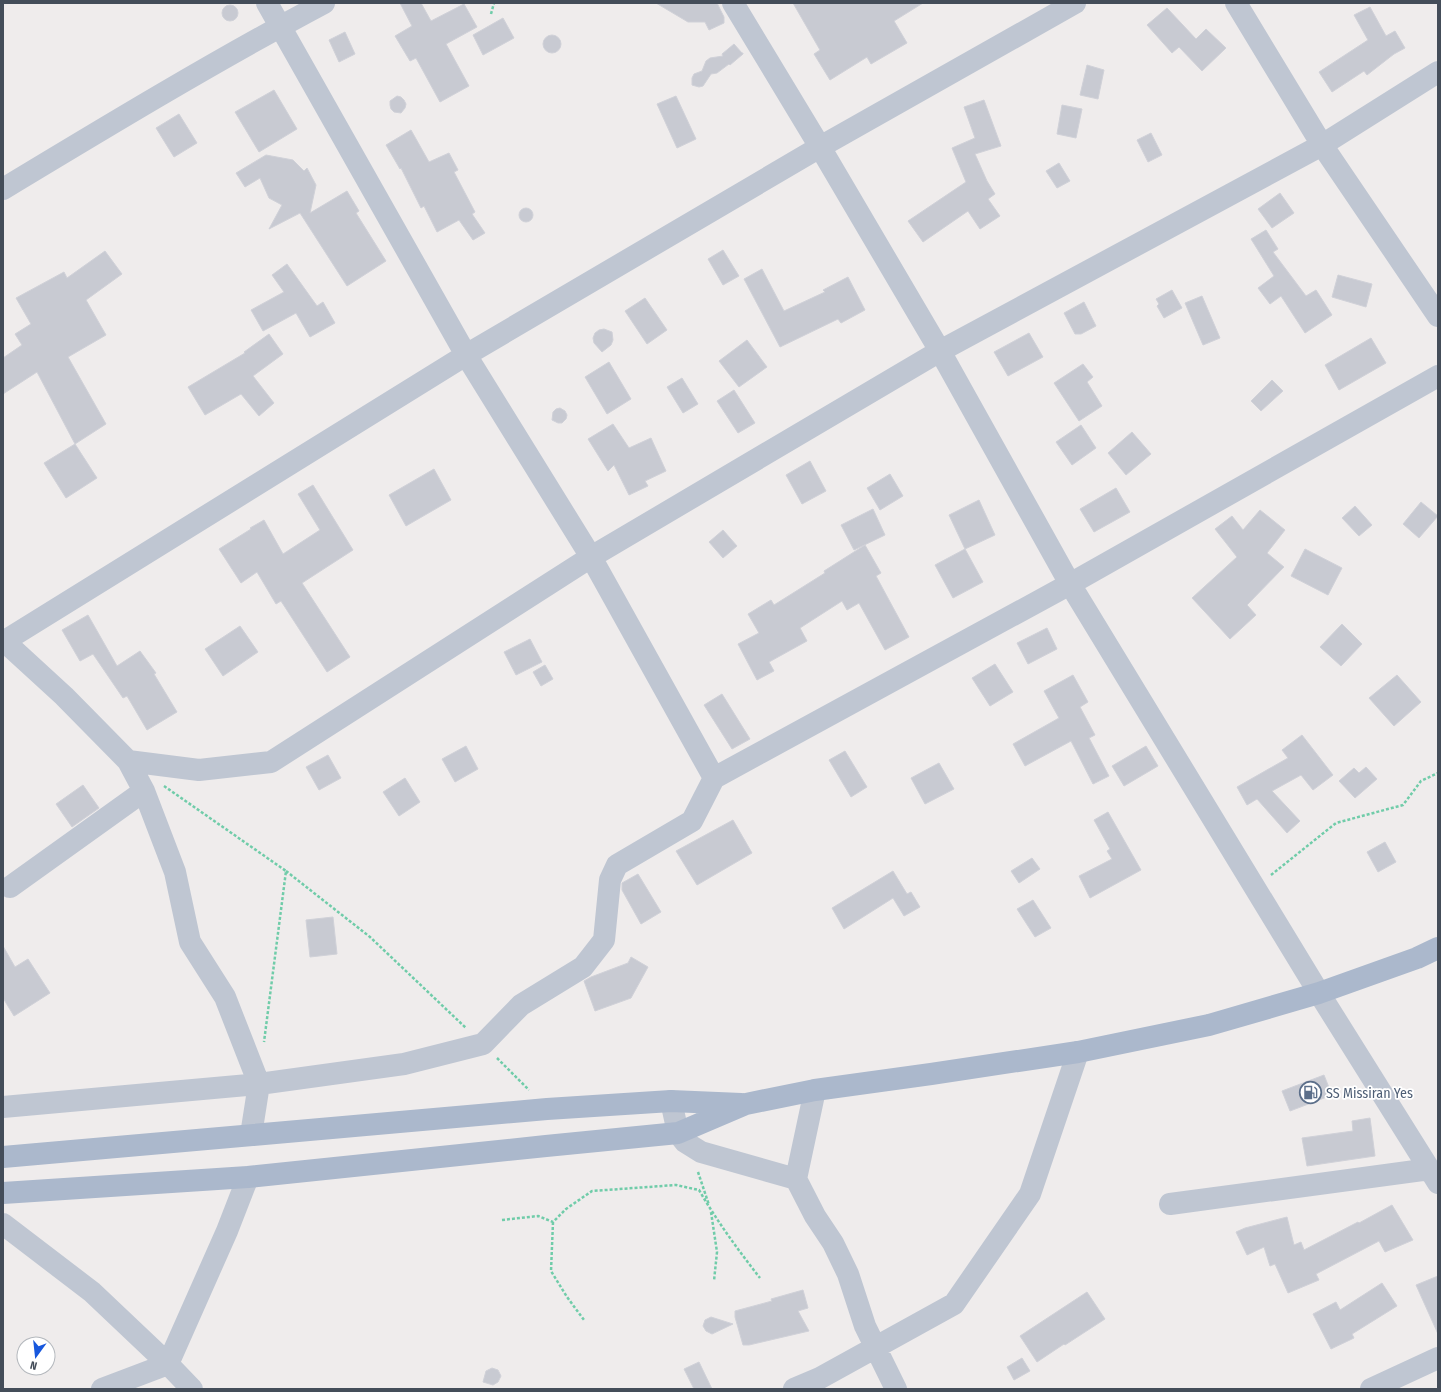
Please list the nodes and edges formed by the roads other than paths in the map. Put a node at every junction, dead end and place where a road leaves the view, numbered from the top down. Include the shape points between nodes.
1 (267, 3) edge
2 (324, 3) edge
3 (733, 3) edge
4 (1075, 3) edge
5 (1236, 3) edge
6 (280, 26) junction
7 (1438, 72) edge
8 (1322, 145) junction
9 (820, 147) junction
10 (3, 189) edge
11 (1438, 316) edge
12 (940, 351) junction
13 (466, 355) junction
14 (1438, 376) edge
15 (591, 557) junction
16 (1070, 584) junction
17 (3, 641) edge
18 (128, 761) junction
19 (714, 778) junction
20 (152, 787) junction
21 (5, 884) edge
22 (1438, 948) edge
23 (1319, 993) junction
24 (1078, 1052) junction
25 (259, 1084) junction
26 (815, 1090) junction
27 (671, 1101) junction
28 (746, 1104) junction
29 (3, 1107) edge
30 (251, 1135) junction
31 (682, 1138) junction
32 (3, 1157) edge
33 (248, 1176) junction
34 (1434, 1176) edge
35 (796, 1179) junction
36 (3, 1193) edge
37 (1170, 1204) dead end
38 (3, 1224) edge
39 (875, 1348) junction
40 (1438, 1358) edge
41 (168, 1364) junction
42 (102, 1389) edge
43 (192, 1389) edge
44 (794, 1389) edge
45 (896, 1389) edge
46 (1371, 1389) edge

1 - 6 street
2 - 6 street
3 - 9 street
4 - 9 street
5 - 8 street
6 - 10 street
6 - 13 street
7 - 8 street
8 - 11 street
8 - 12 street
9 - 12 street
9 - 13 street
12 - 15 street
12 - 16 street
13 - 15 street
13 - 17 street
14 - 16 street
15 - 18 street via 271,762 199,770
15 - 19 street
16 - 19 street
16 - 23 street
17 - 18 street via 64,696
18 - 20 street
19 - 25 street via 692,820 617,865 610,880 604,940 583,967 521,1005 483,1044 404,1064
20 - 21 street
20 - 25 street via 175,872 190,942 225,997
22 - 23 main road via 1418,958
23 - 24 main road via 1210,1025
23 - 34 street
24 - 26 main road
24 - 39 street via 1030,1194 954,1304
25 - 29 street
25 - 30 street
26 - 28 main road
26 - 35 street
27 - 28 main road
27 - 30 main road via 547,1109
27 - 31 street
28 - 31 main road
30 - 32 main road
31 - 33 main road via 546,1146
31 - 35 street via 701,1152
33 - 36 main road
33 - 41 street via 227,1231
34 - 37 street
35 - 39 street via 848,1274
38 - 41 street via 92,1292
39 - 44 street
39 - 45 street
40 - 46 street
41 - 42 street
41 - 43 street

